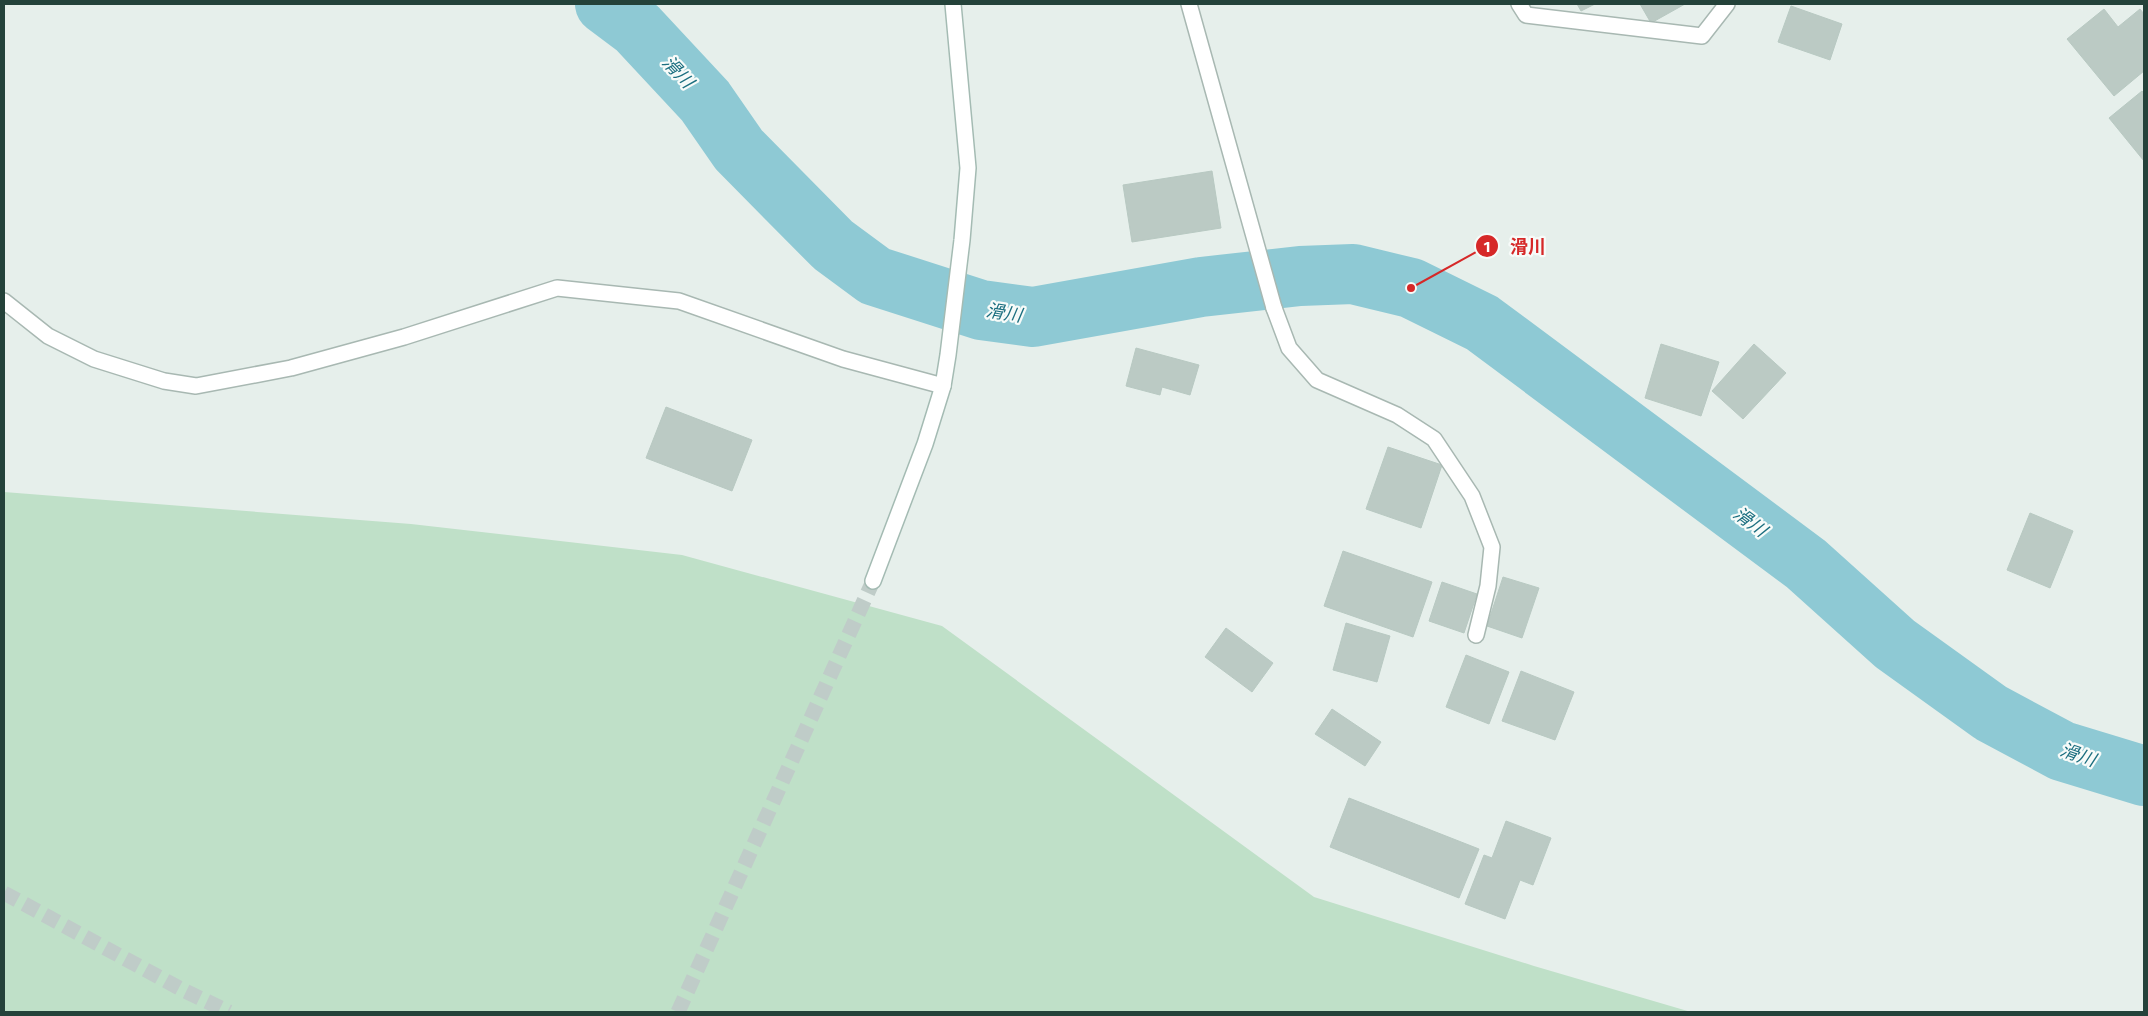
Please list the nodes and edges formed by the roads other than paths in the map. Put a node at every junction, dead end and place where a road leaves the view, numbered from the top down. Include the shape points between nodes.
1 (953, 4) edge
2 (1189, 4) edge
3 (1519, 4) edge
4 (1727, 4) edge
5 (4, 300) edge
6 (943, 386) junction
7 (873, 582) tunnel mouth
8 (1476, 636) dead end

1 - 6 street via 968,168
2 - 8 street via 1274,308 1289,348 1317,380 1397,416 1434,439 1472,496 1492,547 1488,586
3 - 4 street via 1526,15 1702,36
5 - 6 street via 48,336 94,359 164,381 196,386 291,368 404,337 558,288 679,300 843,359
6 - 7 street via 925,444

